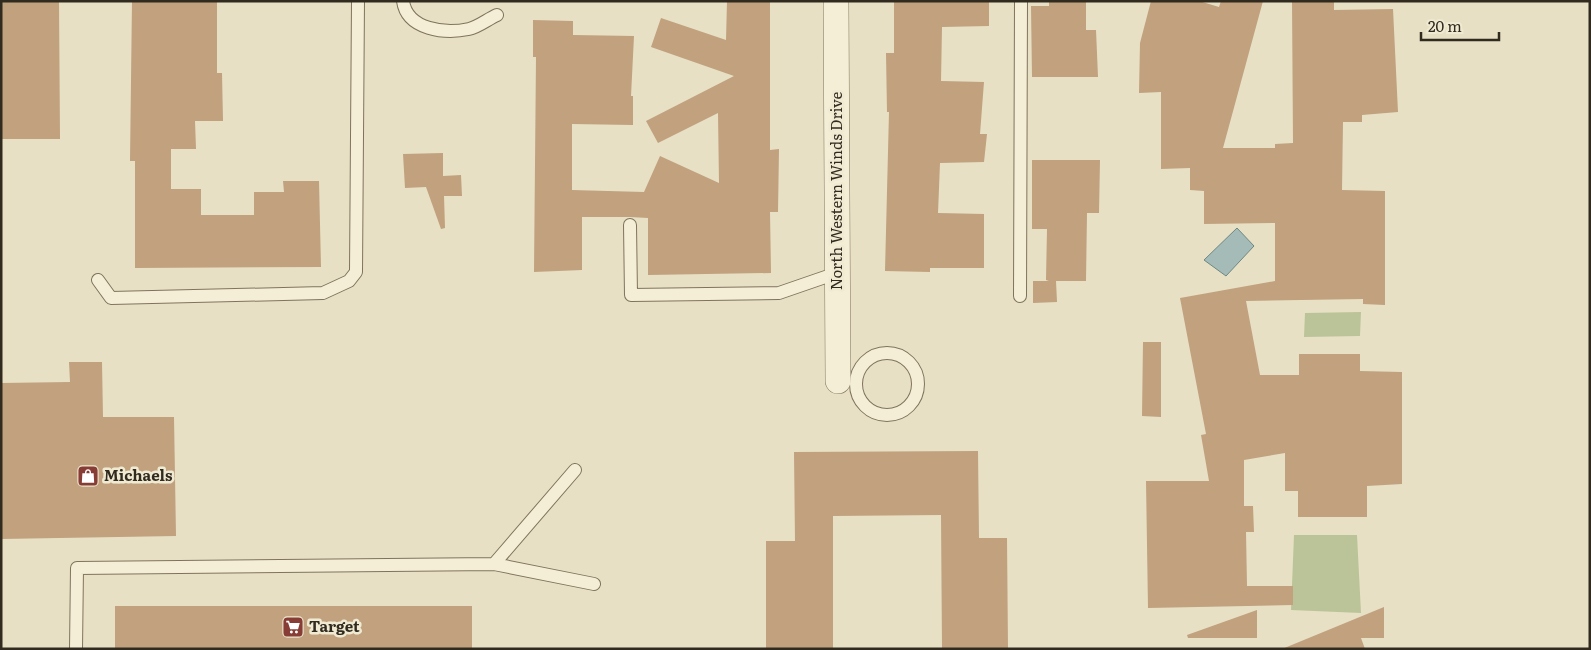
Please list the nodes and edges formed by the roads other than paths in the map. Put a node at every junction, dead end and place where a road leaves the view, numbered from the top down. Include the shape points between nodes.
1 (358, 1) edge
2 (403, 1) edge
3 (836, 1) edge
4 (1021, 1) edge
5 (497, 15) dead end
6 (630, 225) dead end
7 (837, 273) junction
8 (98, 280) dead end
9 (1020, 296) dead end
10 (888, 353) joint
11 (838, 381) dead end
12 (575, 470) dead end
13 (494, 564) junction
14 (594, 584) dead end
15 (76, 649) edge

1 - 8 lane via 356,272 349,281 323,294 111,298
2 - 5 lane via 409,17 418,25 447,30 470,29
3 - 7 street, North Western Winds Drive
4 - 9 lane
6 - 7 lane via 631,295 779,293
7 - 11 street, North Western Winds Drive
10 - 10 lane via 873,356 867,361 857,381 858,396 862,402 882,414 905,409 911,404 918,382 914,368 903,357
12 - 13 lane
13 - 14 lane
13 - 15 lane via 77,568

